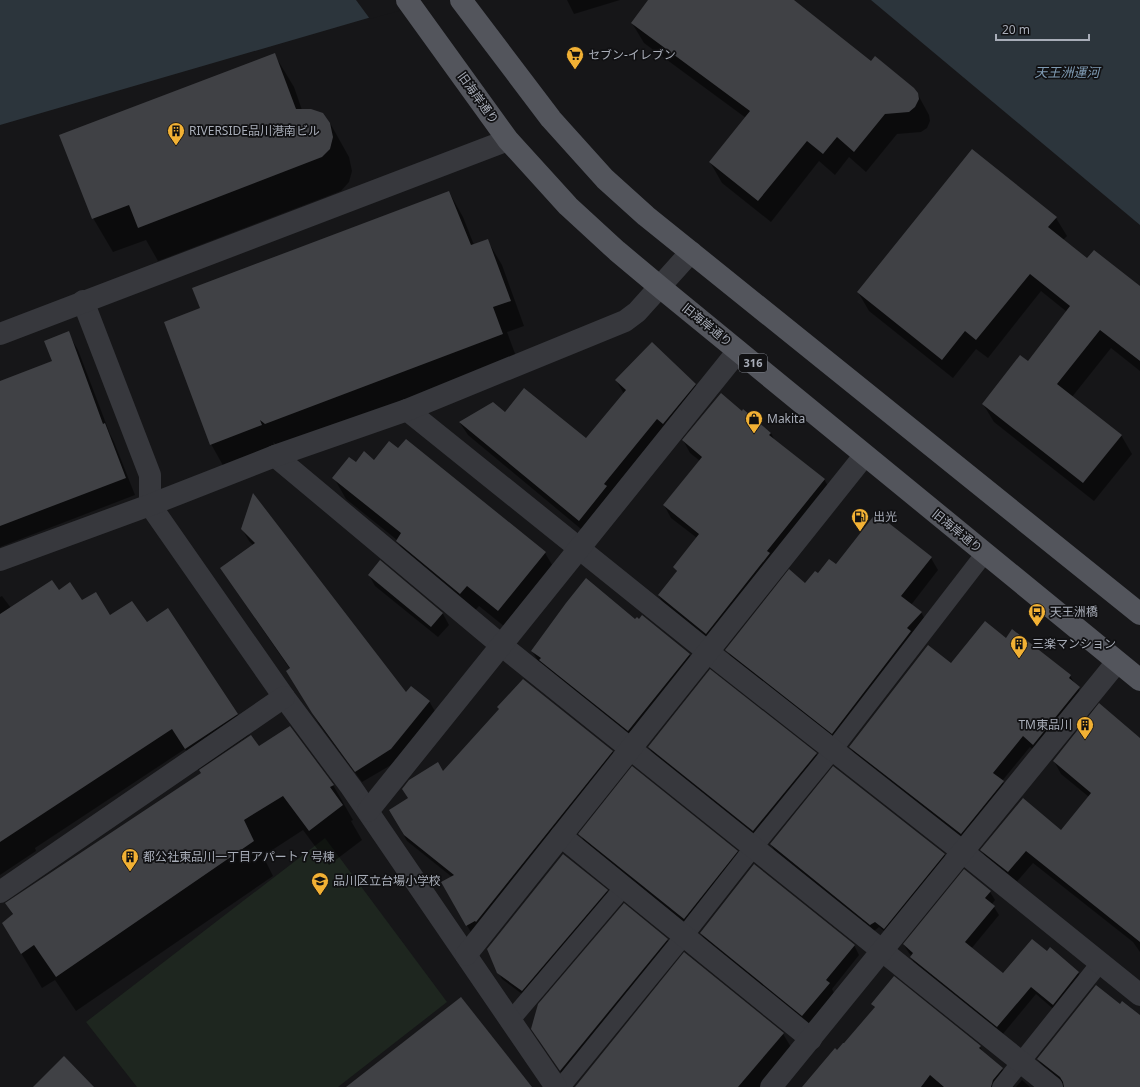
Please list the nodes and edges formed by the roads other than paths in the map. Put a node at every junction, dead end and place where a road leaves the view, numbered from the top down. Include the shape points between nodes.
1 (461, 0) edge
2 (409, 2) edge
3 (508, 140) junction
4 (690, 252) junction
5 (660, 287) junction
6 (83, 301) junction
7 (0, 334) edge
8 (738, 351) junction
9 (407, 410) junction
10 (275, 456) junction
11 (864, 456) junction
12 (150, 505) junction
13 (579, 548) junction
14 (985, 553) junction
15 (0, 560) edge
16 (1140, 614) edge
17 (501, 646) junction
18 (708, 652) junction
19 (1117, 662) junction
20 (1140, 680) edge
21 (284, 697) junction
22 (631, 749) junction
23 (833, 750) junction
24 (368, 811) junction
25 (561, 836) junction
26 (753, 848) junction
27 (963, 852) junction
28 (624, 887) junction
29 (0, 892) edge
30 (684, 936) junction
31 (882, 951) junction
32 (466, 955) junction
33 (1100, 963) junction
34 (1140, 995) edge
35 (510, 1021) junction
36 (811, 1039) junction
37 (1021, 1062) junction
38 (556, 1087) edge
39 (560, 1087) edge
40 (771, 1087) edge
41 (1001, 1087) edge
42 (1052, 1087) edge

1 - 4 main road via 551,119 606,179
2 - 3 main road, 旧海岸通り / 316
3 - 5 main road, 旧海岸通り / 316 via 568,206
3 - 6 street
4 - 5 street
4 - 16 main road
5 - 8 main road, 旧海岸通り / 316
5 - 9 street via 637,312 625,320
6 - 7 street
6 - 12 street via 150,475
8 - 11 main road, 旧海岸通り / 316
8 - 13 street
9 - 10 street
9 - 13 street
10 - 12 street
10 - 17 street
11 - 14 main road, 旧海岸通り / 316
11 - 18 street
12 - 15 street
12 - 21 street
13 - 17 street
13 - 18 street
14 - 19 main road, 旧海岸通り / 316
14 - 23 lane
17 - 22 street
17 - 24 street
18 - 22 street
18 - 23 street
19 - 20 main road, 旧海岸通り / 316
19 - 27 street
21 - 24 street
21 - 29 street
22 - 25 street
22 - 26 street
23 - 26 lane
23 - 27 street
24 - 32 street
25 - 28 street
25 - 32 street
26 - 30 lane
26 - 31 street
27 - 31 street
27 - 33 street
28 - 30 street
28 - 35 lane
30 - 36 street
30 - 39 lane
31 - 36 street
31 - 37 street
32 - 35 street
33 - 34 street
33 - 37 lane
35 - 38 street
36 - 40 street
37 - 41 lane
37 - 42 street

